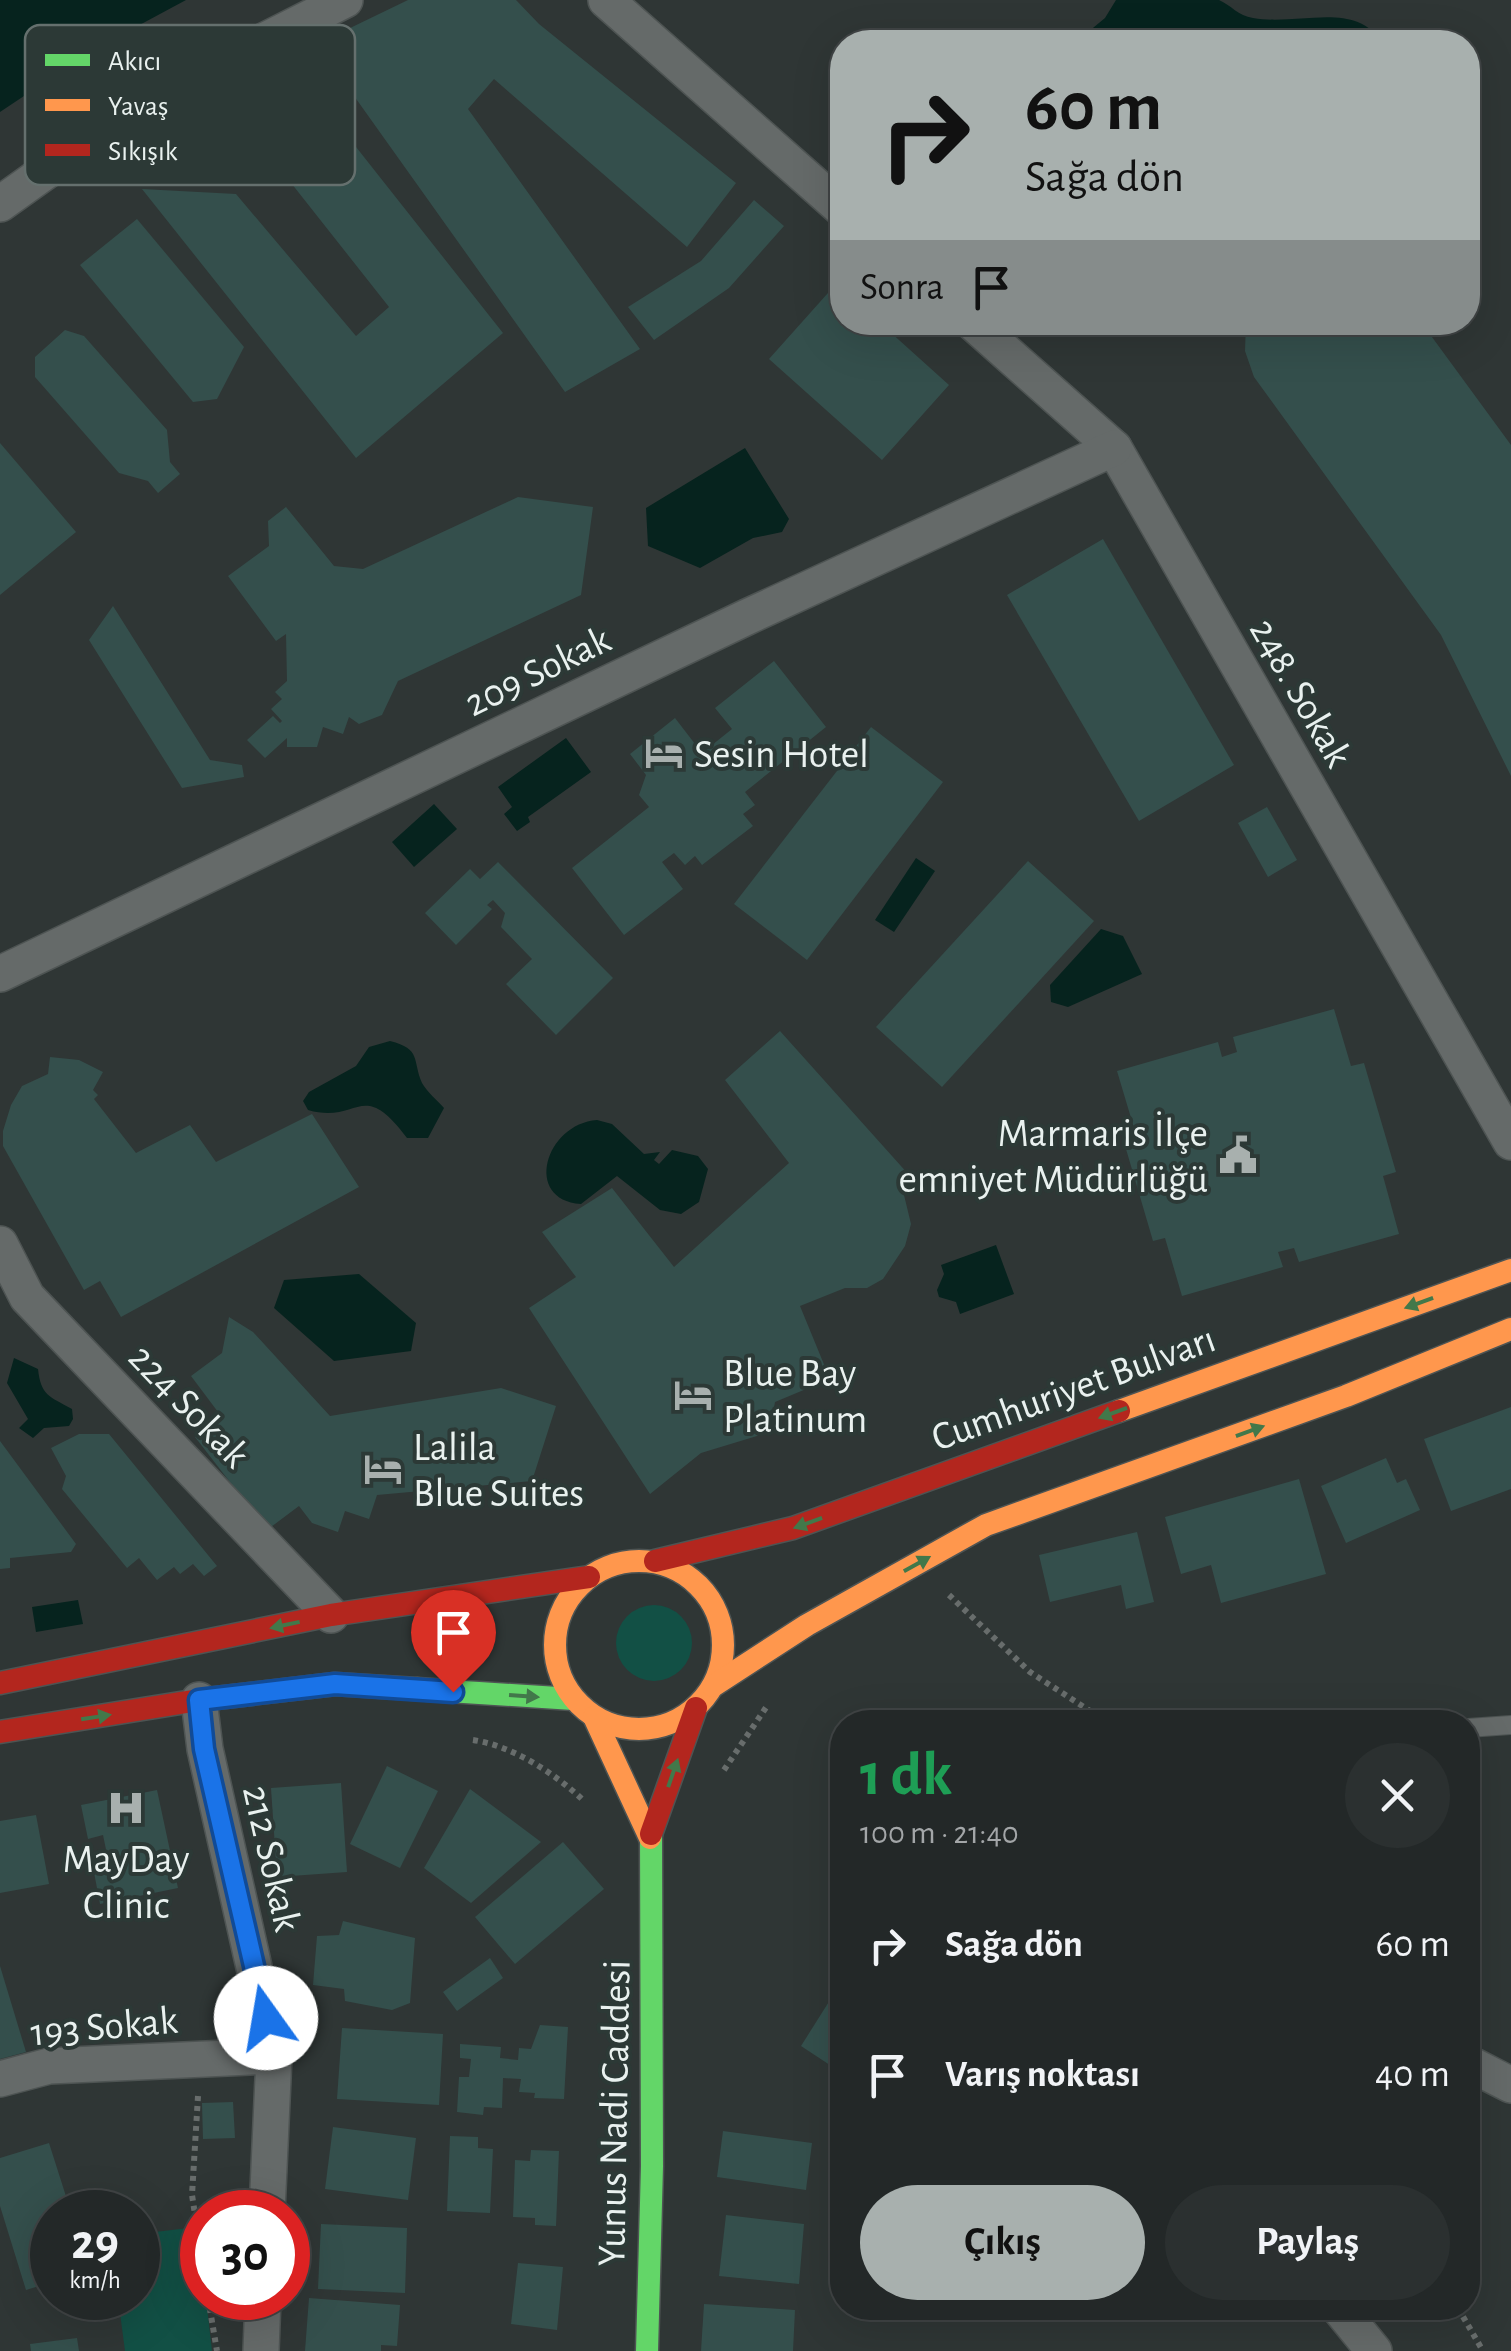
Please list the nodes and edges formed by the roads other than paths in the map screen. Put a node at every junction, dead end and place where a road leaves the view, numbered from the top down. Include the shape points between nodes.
1 (345, 0) edge
2 (606, 0) edge
3 (295, 25) edge
4 (27, 185) edge
5 (830, 197) edge
6 (0, 204) edge
7 (987, 335) edge
8 (1114, 448) junction
9 (0, 974) edge
10 (1511, 1142) edge
11 (0, 1244) edge
12 (1511, 1270) edge
13 (1511, 1330) edge
14 (655, 1561) junction
15 (588, 1577) junction
16 (331, 1615) junction
17 (0, 1683) edge
18 (714, 1686) junction
19 (573, 1699) junction
20 (199, 1700) junction
21 (696, 1708) junction
22 (594, 1717) junction
23 (1511, 1725) edge
24 (1480, 1727) edge
25 (0, 1732) edge
26 (650, 1838) junction
27 (274, 2056) junction
28 (1480, 2070) edge
29 (0, 2079) edge
30 (1511, 2085) edge
31 (268, 2190) edge
32 (262, 2320) edge
33 (1349, 2320) edge
34 (261, 2351) edge
35 (646, 2351) edge
36 (1374, 2351) edge

1 - 3 street
2 - 5 street
4 - 6 street
7 - 8 street, 248. Sokak
8 - 9 street, 209 Sokak
8 - 10 street, 248. Sokak
11 - 16 street, 224 Sokak via 28,1296
12 -> 14 main road, Cumhuriyet Bulvarı via 793,1528
18 -> 13 main road via 807,1625 986,1525
14 - 15 main road
14 - 18 main road via 686,1573 715,1606 724,1632
15 - 16 main road
15 - 19 main road via 566,1599 556,1623 556,1663
16 -> 17 main road
18 - 21 main road
20 -> 19 main road via 335,1684
19 - 22 main road
25 -> 20 main road
20 - 27 street, 212 Sokak via 204,1749
21 - 22 main road via 646,1729
26 -> 21 main road
22 - 26 main road
23 - 24 lane
26 - 35 main road, Yunus Nadi Caddesi
27 - 29 street, 193 Sokak via 49,2066
27 - 31 street, 212 Sokak
28 - 30 street
32 - 34 street
33 - 36 street

